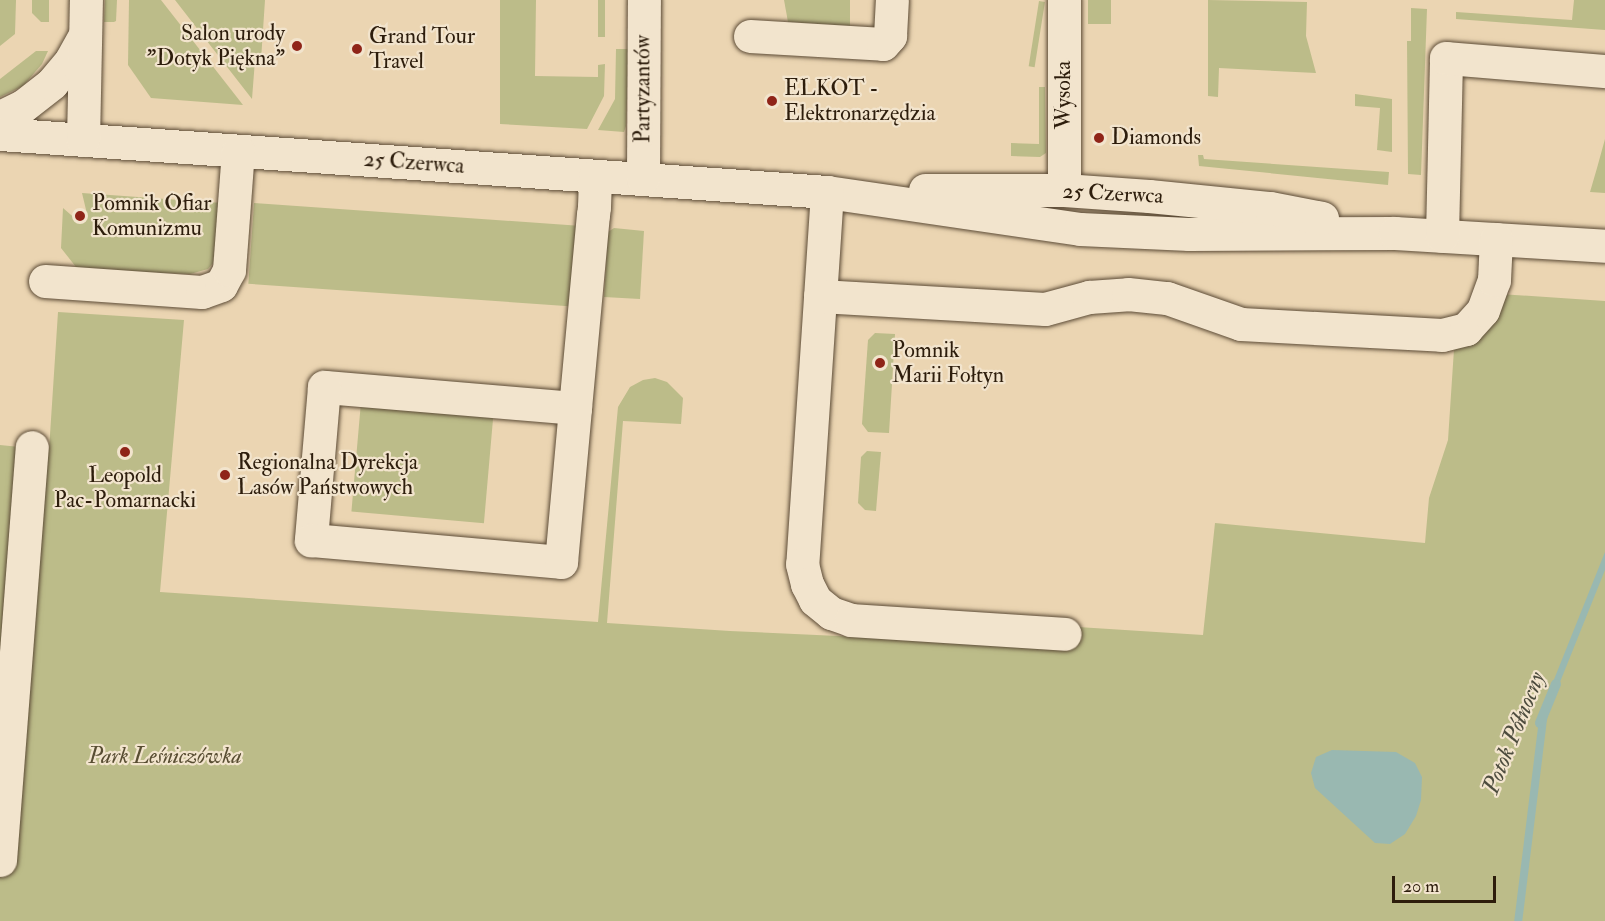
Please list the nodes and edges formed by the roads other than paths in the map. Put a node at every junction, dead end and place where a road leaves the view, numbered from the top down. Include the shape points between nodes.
1 (86, 0) edge
2 (644, 0) edge
3 (892, 0) edge
4 (1064, 0) edge
5 (85, 35) junction
6 (750, 36) dead end
7 (1605, 71) edge
8 (0, 117) edge
9 (0, 134) edge
10 (83, 140) junction
11 (238, 151) junction
12 (595, 176) junction
13 (643, 178) junction
14 (1064, 190) junction
15 (827, 192) junction
16 (1395, 233) junction
17 (1442, 236) junction
18 (1496, 239) junction
19 (1605, 246) edge
20 (45, 281) dead end
21 (820, 296) junction
22 (575, 408) junction
23 (33, 447) dead end
24 (1065, 634) dead end
25 (0, 860) edge

1 - 5 street
2 - 13 street, Partyzantów
3 - 6 street via 890,36 883,44
4 - 14 street, Wysoka
5 - 8 street via 52,83
5 - 10 street
7 - 17 street via 1446,58
9 - 10 street, 25 Czerwca
10 - 11 street, 25 Czerwca
11 - 12 street, 25 Czerwca
11 - 20 street via 229,270 221,285 202,292
12 - 13 street, 25 Czerwca
12 - 22 street
13 - 15 street, 25 Czerwca
14 - 15 street, 25 Czerwca
14 - 16 street, 25 Czerwca via 1207,200
15 - 16 street, 25 Czerwca via 1080,229 1189,234
15 - 21 street
16 - 17 street, 25 Czerwca
17 - 18 street, 25 Czerwca
18 - 19 street, 25 Czerwca
18 - 21 street via 1494,280 1484,310 1466,329 1442,335 1241,324 1167,298 1128,294 1089,297 1045,309
21 - 24 street via 802,564 815,600 831,613 851,620
22 - 22 street via 561,562 311,540 324,387
23 - 25 street

